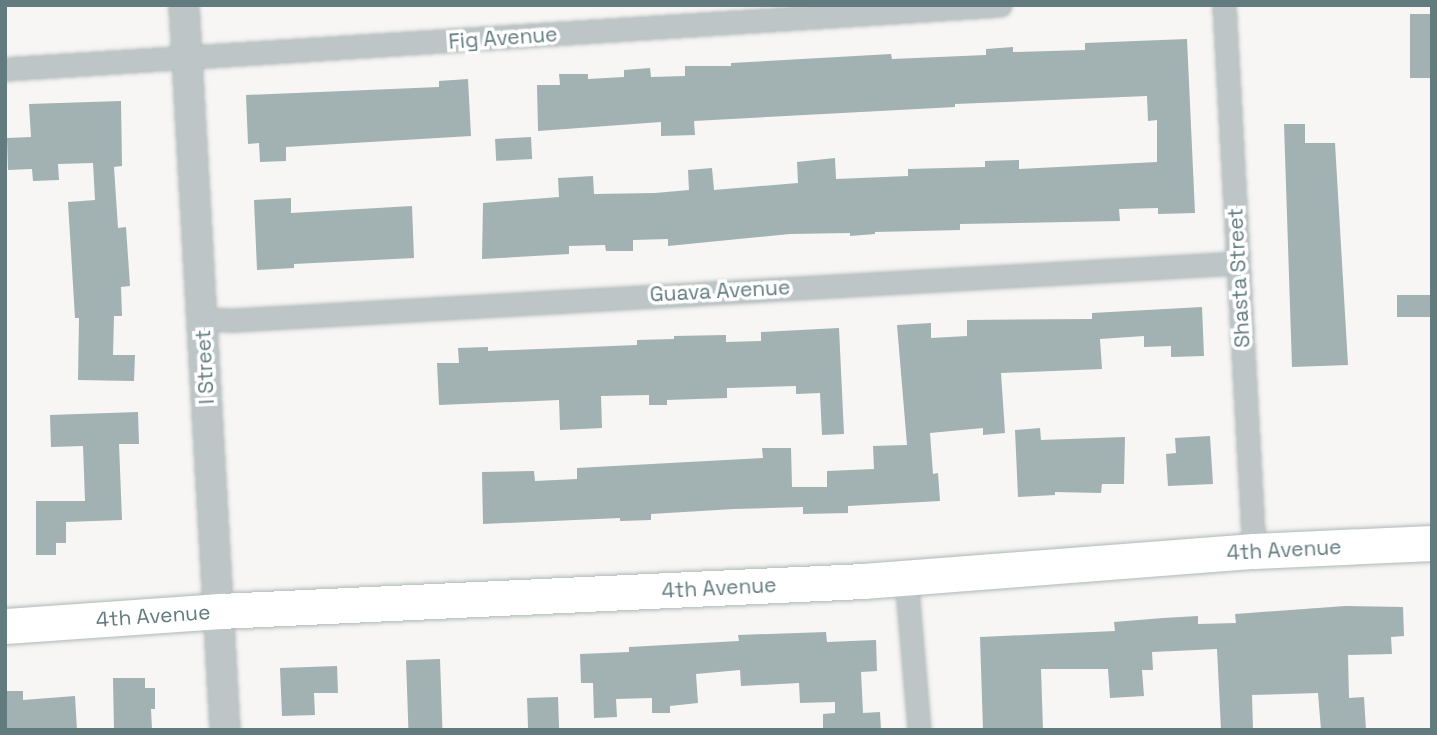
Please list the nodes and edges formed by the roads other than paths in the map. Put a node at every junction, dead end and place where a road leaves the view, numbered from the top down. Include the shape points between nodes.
1 (184, 5) edge
2 (1000, 5) edge
3 (1224, 5) edge
4 (187, 57) junction
5 (5, 69) edge
6 (1238, 262) junction
7 (202, 318) junction
8 (1432, 543) edge
9 (1254, 551) junction
10 (906, 577) junction
11 (220, 611) junction
12 (5, 626) edge
13 (225, 730) edge
14 (919, 730) edge

1 - 4 street, I Street
2 - 4 street, Fig Avenue
3 - 6 street, Shasta Street
4 - 5 street, Fig Avenue
4 - 7 street, I Street
6 - 7 street, Guava Avenue via 235,320
6 - 9 street, Shasta Street
7 - 11 street, I Street
8 - 9 main road, 4th Avenue
9 - 10 main road, 4th Avenue
10 - 11 main road, 4th Avenue
10 - 14 street
11 - 12 main road, 4th Avenue
11 - 13 street, I Street

